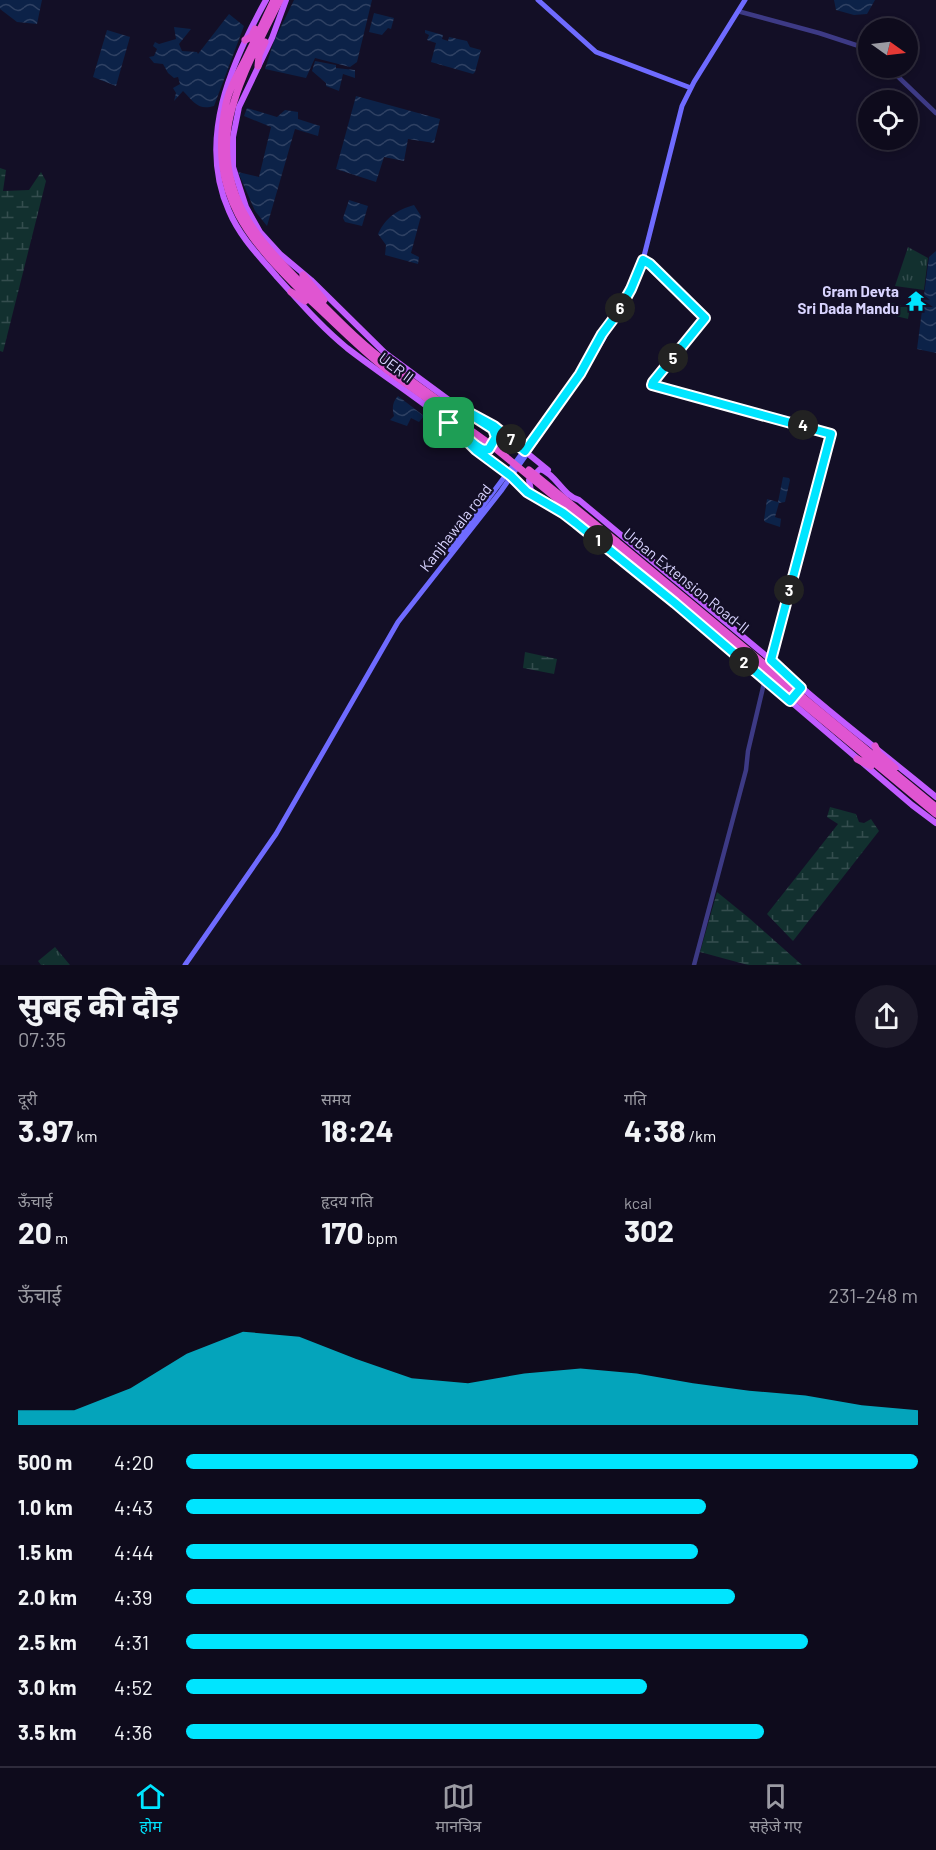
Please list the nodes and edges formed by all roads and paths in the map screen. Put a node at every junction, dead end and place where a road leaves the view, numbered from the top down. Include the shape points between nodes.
1 (266, 0) edge
2 (274, 0) edge
3 (280, 0) edge
4 (286, 0) edge
5 (538, 0) edge
6 (747, 0) edge
7 (741, 12) junction
8 (273, 14) junction
9 (245, 40) junction
10 (858, 46) edge
11 (258, 66) junction
12 (899, 78) edge
13 (692, 86) junction
14 (936, 113) edge
15 (255, 235) junction
16 (643, 260) junction
17 (303, 275) junction
18 (291, 292) junction
19 (343, 329) junction
20 (457, 406) junction
21 (449, 423) junction
22 (526, 452) junction
23 (510, 475) junction
24 (579, 500) junction
25 (563, 513) junction
26 (769, 670) junction
27 (796, 694) junction
28 (875, 746) junction
29 (857, 759) junction
30 (904, 785) junction
31 (936, 797) edge
32 (936, 807) edge
33 (936, 814) edge
34 (936, 823) edge
35 (183, 965) edge
36 (694, 965) edge

1 - 9 main road, UER II
2 - 9 highway via 267,5 251,37
2 - 15 highway, Urban Extension Road-II via 235,79 226,102 221,134 227,190 234,210
3 - 8 highway, Urban Extension Road-II
4 - 11 main road, UER II
5 - 13 main road via 596,52
6 - 7 main road
6 - 13 main road
7 - 10 street
7 - 13 main road
8 - 11 highway
8 - 15 highway, Urban Extension Road-II via 233,104 227,135 227,166 233,188
9 - 18 main road, UER II via 222,100 216,132 217,167 234,221 255,253
11 - 15 main road, UER II via 239,107 233,137 233,167
12 - 14 street
13 - 16 main road, Kanjhawala road via 674,132
15 - 17 main road, UER II
15 - 19 highway, Urban Extension Road-II
16 - 22 main road, Kanjhawala road via 617,314
16 - 26 street via 705,318 652,385 831,434
17 - 19 highway via 342,318
17 - 20 main road, UER II via 385,353
18 - 19 highway via 331,326
18 - 21 main road, UER II via 347,347
19 - 26 highway, Urban Extension Road-II, bridge via 389,368 493,441
20 - 21 main road via 493,429 496,437 484,450
20 - 22 main road, UER II via 494,426
21 - 23 main road, UER II via 476,450
22 - 23 main road, Kanjhawala road
22 - 24 main road, UER II
23 - 25 main road, UER II via 527,492
23 - 35 main road, Kanjhawala road via 398,622 276,834
24 - 25 main road via 549,474 536,471 529,480 529,488
24 - 26 main road
25 - 26 main road via 675,603
26 - 27 highway, Urban Extension Road-II
26 - 27 main road
26 - 27 main road
26 - 36 street
27 - 28 main road
27 - 29 main road
27 - 30 highway, Urban Extension Road-II
28 - 30 highway via 906,779
28 - 31 main road
29 - 30 highway via 867,762 892,783
29 - 34 main road
30 - 32 highway, Urban Extension Road-II
30 - 33 highway, Urban Extension Road-II

